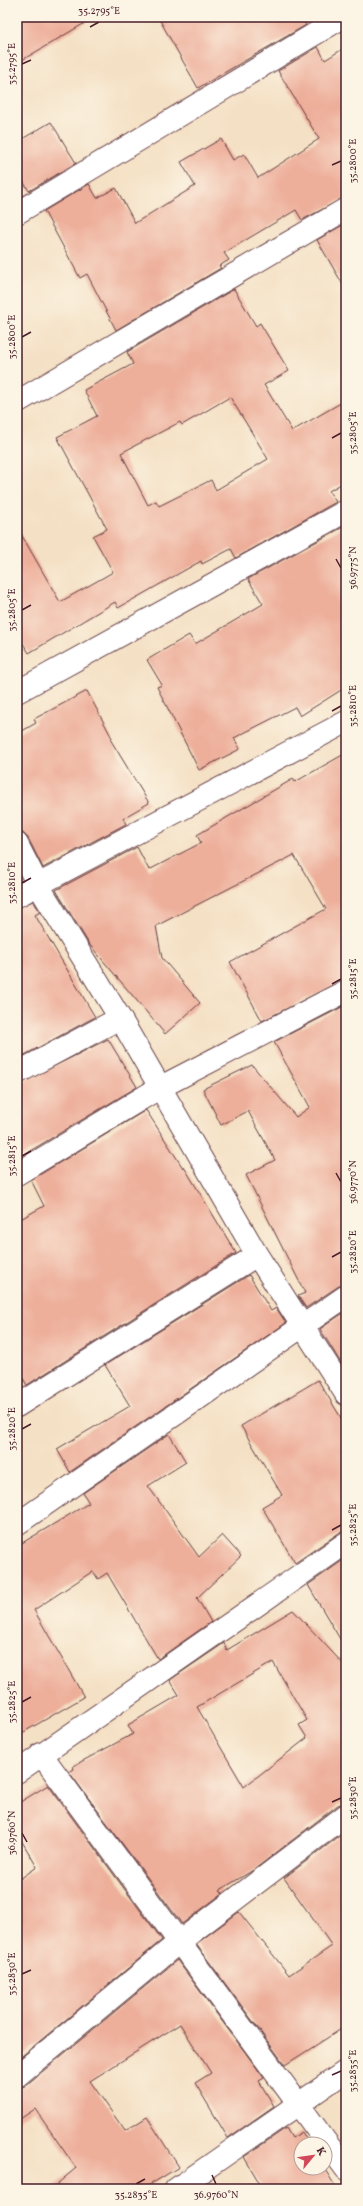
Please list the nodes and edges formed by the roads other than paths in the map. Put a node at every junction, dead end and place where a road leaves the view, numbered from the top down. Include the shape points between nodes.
1 (343, 17) edge
2 (346, 209) edge
3 (17, 213) edge
4 (17, 402) edge
5 (346, 511) edge
6 (17, 692) edge
7 (346, 722) edge
8 (17, 844) edge
9 (38, 885) junction
10 (17, 896) edge
11 (346, 991) edge
12 (120, 1018) junction
13 (17, 1073) edge
14 (159, 1088) junction
15 (17, 1174) edge
16 (257, 1255) junction
17 (346, 1296) edge
18 (303, 1326) junction
19 (346, 1394) edge
20 (17, 1406) edge
21 (17, 1524) edge
22 (346, 1543) edge
23 (42, 1754) junction
24 (17, 1772) edge
25 (346, 1815) edge
26 (180, 1942) junction
27 (346, 2071) edge
28 (17, 2076) edge
29 (299, 2104) junction
30 (346, 2169) edge
31 (176, 2189) edge

1 - 3 street
2 - 4 street
5 - 6 street
7 - 9 street
8 - 9 street
9 - 10 street
9 - 12 street
11 - 14 street
12 - 13 street
12 - 14 street
14 - 15 street
14 - 16 street
16 - 18 street
16 - 20 street
17 - 18 street
18 - 19 street
18 - 21 street
22 - 23 street
23 - 24 street
23 - 26 street
25 - 26 street
26 - 28 street
26 - 29 street
27 - 29 street
29 - 30 street
29 - 31 street

